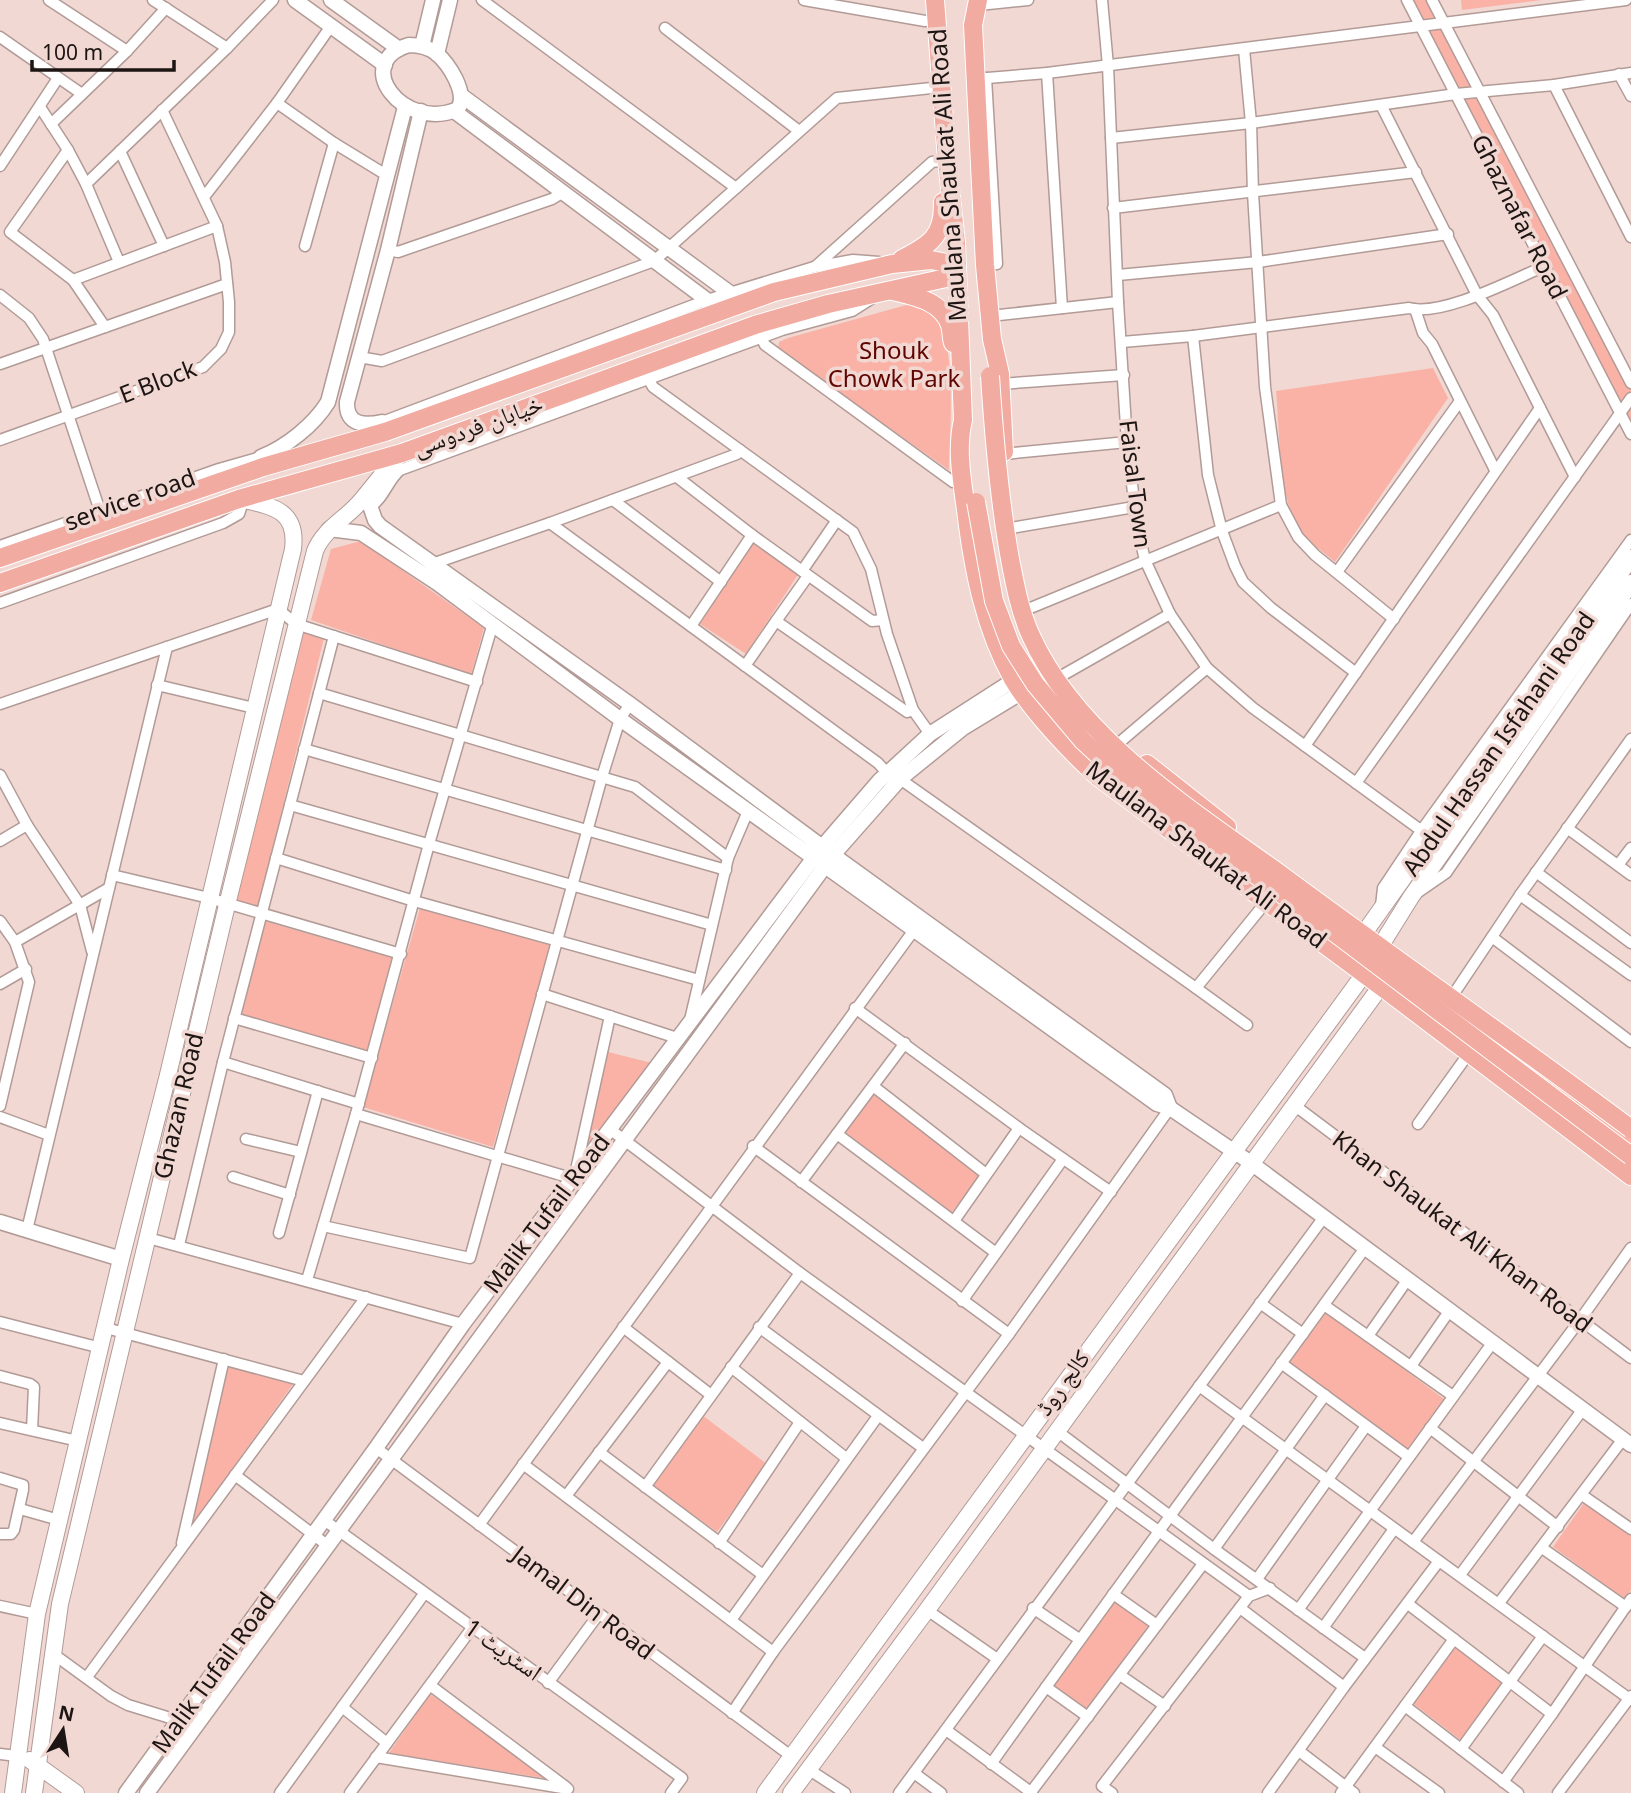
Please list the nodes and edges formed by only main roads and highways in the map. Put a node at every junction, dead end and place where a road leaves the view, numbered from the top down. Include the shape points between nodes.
1 (935, 0) edge
2 (944, 0) edge
3 (975, 2) edge
4 (938, 47) junction
5 (947, 160) junction
6 (892, 264) junction
7 (957, 269) junction
8 (886, 290) junction
9 (656, 335) junction
10 (962, 369) junction
11 (646, 374) junction
12 (995, 380) junction
13 (963, 420) junction
14 (402, 453) junction
15 (239, 499) junction
16 (62, 536) junction
17 (0, 558) edge
18 (67, 558) junction
19 (1631, 558) edge
20 (0, 583) edge
21 (1631, 583) edge
22 (1161, 775) junction
23 (1133, 804) junction
24 (1200, 806) junction
25 (1182, 839) junction
26 (1367, 929) junction
27 (1383, 942) junction
28 (1364, 974) junction
29 (1381, 986) junction
30 (1578, 1081) junction
31 (1614, 1108) junction
32 (1544, 1109) junction
33 (1631, 1120) edge
34 (1631, 1129) edge
35 (1594, 1147) junction
36 (1631, 1156) edge
37 (1631, 1176) edge
38 (18, 1756) junction
39 (37, 1764) junction
40 (15, 1773) junction
41 (35, 1787) edge
42 (13, 1793) edge
43 (51, 1793) edge
44 (76, 1793) edge
45 (765, 1793) edge
46 (791, 1793) edge

1 - 4 main road, Maulana Shaukat Ali Road
2 - 4 main road
3 - 12 main road, Maulana Shaukat Ali Road via 985,265
4 - 5 main road, Maulana Shaukat Ali Road
5 - 6 main road via 940,229 927,245
5 - 7 main road, Maulana Shaukat Ali Road
6 - 7 main road, خیابان فردوسی via 932,260
6 - 9 main road, خیابان فردوسی via 734,299
7 - 8 main road, خیابان فردوسی via 946,278
7 - 10 main road, Maulana Shaukat Ali Road
8 - 10 main road via 922,298 938,309 950,325
8 - 11 main road, خیابان فردوسی via 755,325
9 - 11 main road via 672,336 676,345 648,359
9 - 16 main road, خیابان فردوسی via 384,427 262,462
10 - 13 main road, Maulana Shaukat Ali Road
11 - 14 main road, خیابان فردوسی
12 - 22 main road, Maulana Shaukat Ali Road via 1011,528 1028,608 1051,659 1083,703 1120,742
12 - 34 main road, bridge via 998,488 1016,590 1040,653 1079,710 1120,752 1172,794
13 - 23 main road, Maulana Shaukat Ali Road via 958,437 962,480 974,560 994,639 1018,686 1077,757
13 - 36 main road, bridge via 971,439 976,502 994,600 1012,646 1035,684 1083,741 1122,777
14 - 15 main road, خیابان فردوسی
14 - 39 main road, Ghazan Road via 383,472 368,500 329,529 316,551 60,1604
15 - 18 main road, خیابان فردوسی
15 - 38 main road, Ghazan Road via 280,511 290,520 293,549 37,1614
16 - 17 main road, خیابان فردوسی
16 - 18 main road via 27,555 24,562 30,568
18 - 20 main road, خیابان فردوسی
19 - 26 main road, Abdul Hassan Isfahani Road via 1427,835
21 - 27 main road, Abdul Hassan Isfahani Road
22 - 23 main road via 1166,794 1163,804
22 - 24 main road, Maulana Shaukat Ali Road
23 - 25 main road, Maulana Shaukat Ali Road
24 - 25 main road via 1182,813
24 - 26 main road, Maulana Shaukat Ali Road
25 - 28 main road, Maulana Shaukat Ali Road
26 - 27 main road, Maulana Shaukat Ali Road
27 - 30 main road, Maulana Shaukat Ali Road
28 - 29 main road, Maulana Shaukat Ali Road
28 - 45 main road, کالج روڈ
29 - 32 main road, Maulana Shaukat Ali Road
29 - 46 main road, کالج روڈ
30 - 31 main road, Maulana Shaukat Ali Road
30 - 32 main road via 1571,1106
31 - 33 main road, Maulana Shaukat Ali Road
31 - 35 main road via 1597,1107 1588,1115
32 - 35 main road, Maulana Shaukat Ali Road
35 - 37 main road, Maulana Shaukat Ali Road
38 - 39 main road
38 - 40 main road, Ghazan Road
39 - 41 main road, Ghazan Road
39 - 44 main road
40 - 41 main road
40 - 42 main road, Ghazan Road
41 - 43 main road

